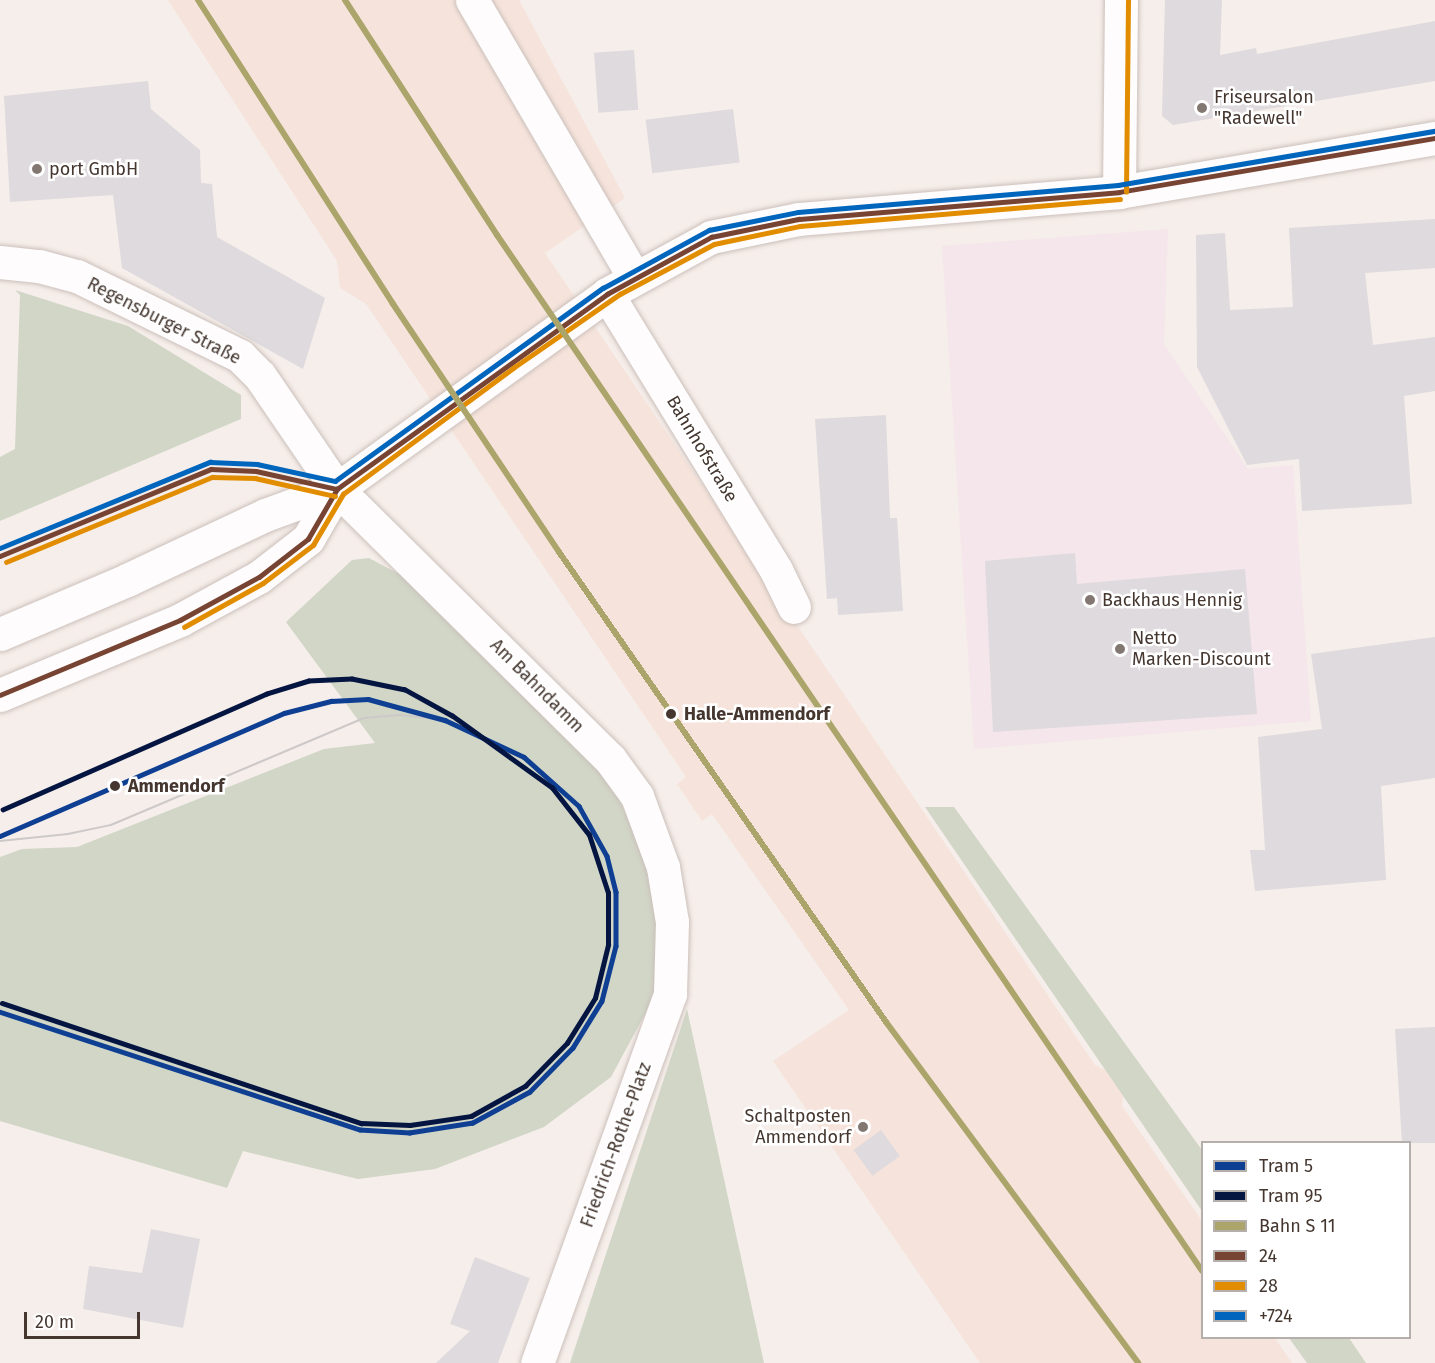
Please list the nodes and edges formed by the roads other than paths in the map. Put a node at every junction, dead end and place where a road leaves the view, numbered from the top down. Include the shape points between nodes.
1 (472, 0) edge
2 (1121, 0) edge
3 (1435, 138) edge
4 (1119, 192) junction
5 (0, 262) edge
6 (620, 285) junction
7 (337, 489) junction
8 (794, 607) dead end
9 (0, 634) edge
10 (0, 695) edge
11 (672, 922) joint
12 (537, 1363) edge

1 - 6 street, Bahnhofstraße
2 - 4 street
3 - 4 street
4 - 6 street via 799,219 711,237
5 - 7 street, Regensburger Straße via 77,276 240,356 261,376
6 - 7 street
6 - 8 street, Bahnhofstraße
7 - 9 street via 264,515
7 - 10 street via 308,539 259,577 180,620
7 - 11 street, Am Bahndamm via 610,759 637,796 663,867
11 - 12 street, Friedrich-Rothe-Platz via 670,994

